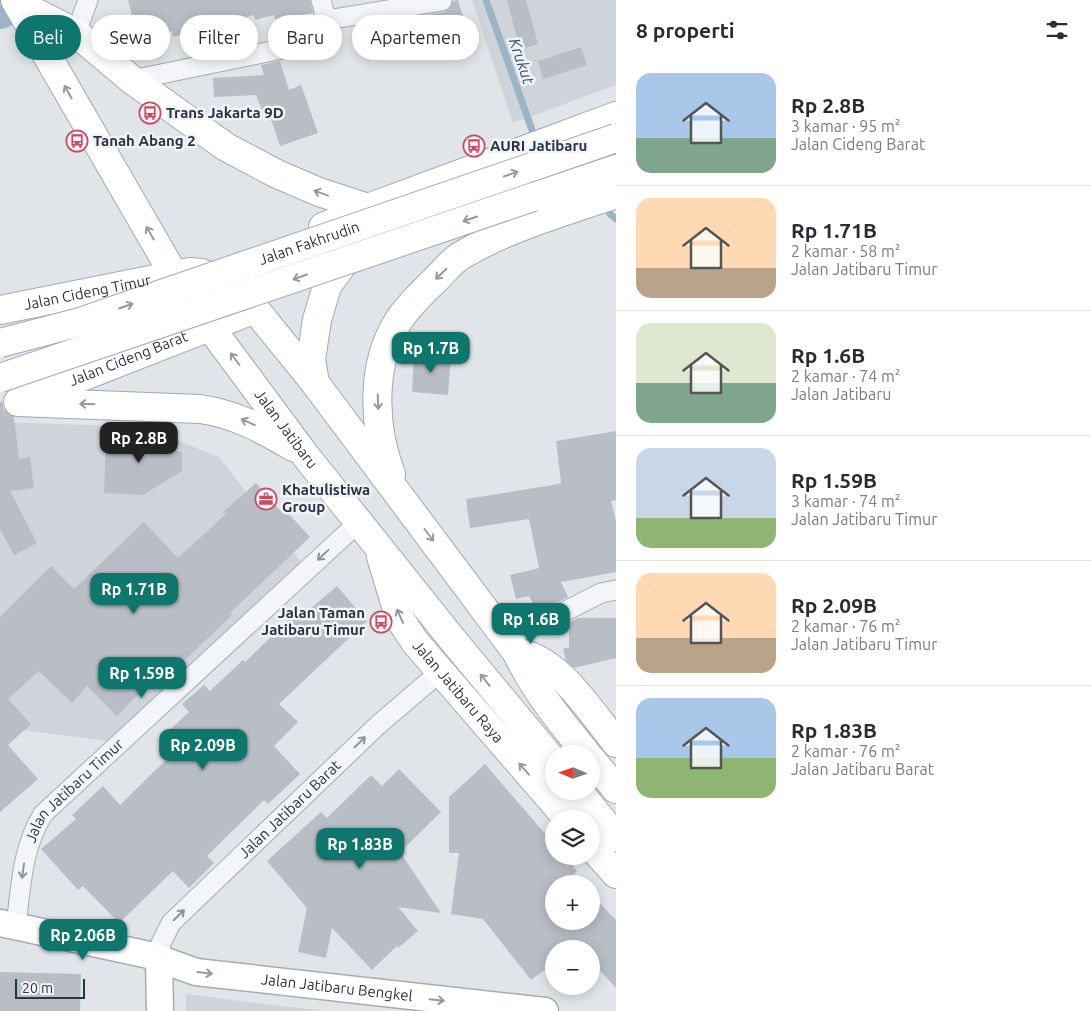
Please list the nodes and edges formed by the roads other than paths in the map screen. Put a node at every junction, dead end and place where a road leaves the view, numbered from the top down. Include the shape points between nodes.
1 (88, 0) edge
2 (321, 0) edge
3 (442, 1) edge
4 (16, 2) edge
5 (41, 15) edge
6 (326, 15) edge
7 (342, 18) edge
8 (81, 19) edge
9 (81, 37) edge
10 (268, 52) edge
11 (132, 80) junction
12 (616, 116) edge
13 (616, 138) edge
14 (616, 169) edge
15 (414, 191) junction
16 (616, 194) edge
17 (368, 208) junction
18 (174, 275) junction
19 (232, 286) junction
20 (255, 309) junction
21 (0, 310) edge
22 (0, 322) edge
23 (210, 327) junction
24 (0, 343) edge
25 (80, 351) joint
26 (0, 378) edge
27 (315, 383) junction
28 (7, 404) edge
29 (305, 455) junction
30 (400, 496) junction
31 (359, 522) junction
32 (379, 548) junction
33 (616, 590) edge
34 (511, 645) junction
35 (440, 672) junction
36 (616, 743) edge
37 (579, 745) edge
38 (545, 751) edge
39 (600, 770) edge
40 (616, 789) edge
41 (585, 800) edge
42 (560, 810) edge
43 (616, 837) edge
44 (600, 856) edge
45 (616, 874) edge
46 (8, 924) edge
47 (159, 958) junction
48 (160, 1011) edge
49 (545, 1011) edge

1 - 8 street
2 - 6 street
3 - 7 street
4 - 5 main road
18 -> 4 main road, Jalan Jatibaru
9 - 11 main road
10 - 11 street
17 -> 11 main road via 277,174 226,147
12 - 15 main road
24 -> 13 main road, Jalan Fakhrudin, bridge via 80,322
14 -> 25 main road, Jalan Fakhrudin, bridge
15 - 17 main road
15 - 27 main road via 374,227 327,286 317,320 311,360
16 -> 30 main road via 498,236 459,256 398,321 383,355 378,385 382,452
17 - 19 main road via 254,257 245,264
18 - 19 main road via 201,273
18 - 21 main road, Jalan Cideng Timur
18 - 23 main road, Jalan Jatibaru
19 - 20 main road
19 - 23 main road via 227,305
20 - 23 main road, Jalan Cideng Barat
20 - 27 main road
22 - 28 main road via 11,336 17,362 16,384
23 - 28 main road, Jalan Cideng Barat
29 -> 23 main road, Jalan Jatibaru
25 - 26 main road, Jalan Cideng Barat, bridge
27 - 30 main road
29 -> 28 main road via 265,430 220,412
29 - 31 main road, Jalan Jatibaru
30 -> 34 main road
31 - 32 main road, Jalan Jatibaru
31 -> 46 street, Jalan Jatibaru Timur via 43,814 26,850
35 -> 32 main road, Jalan Jatibaru Raya via 414,642 400,619
38 -> 32 main road, Jalan Jatibaru
33 - 34 street via 601,593 544,622
34 - 36 main road via 548,664
34 - 37 main road via 550,710
42 -> 35 main road, Jalan Jatibaru Raya
47 -> 35 street, Jalan Jatibaru Barat via 161,943 171,923 378,725
39 - 40 main road
41 - 43 main road
44 - 45 main road
46 - 47 street, Jalan Jatibaru Bengkel
47 - 48 street
47 -> 49 street, Jalan Jatibaru Bengkel via 196,972

